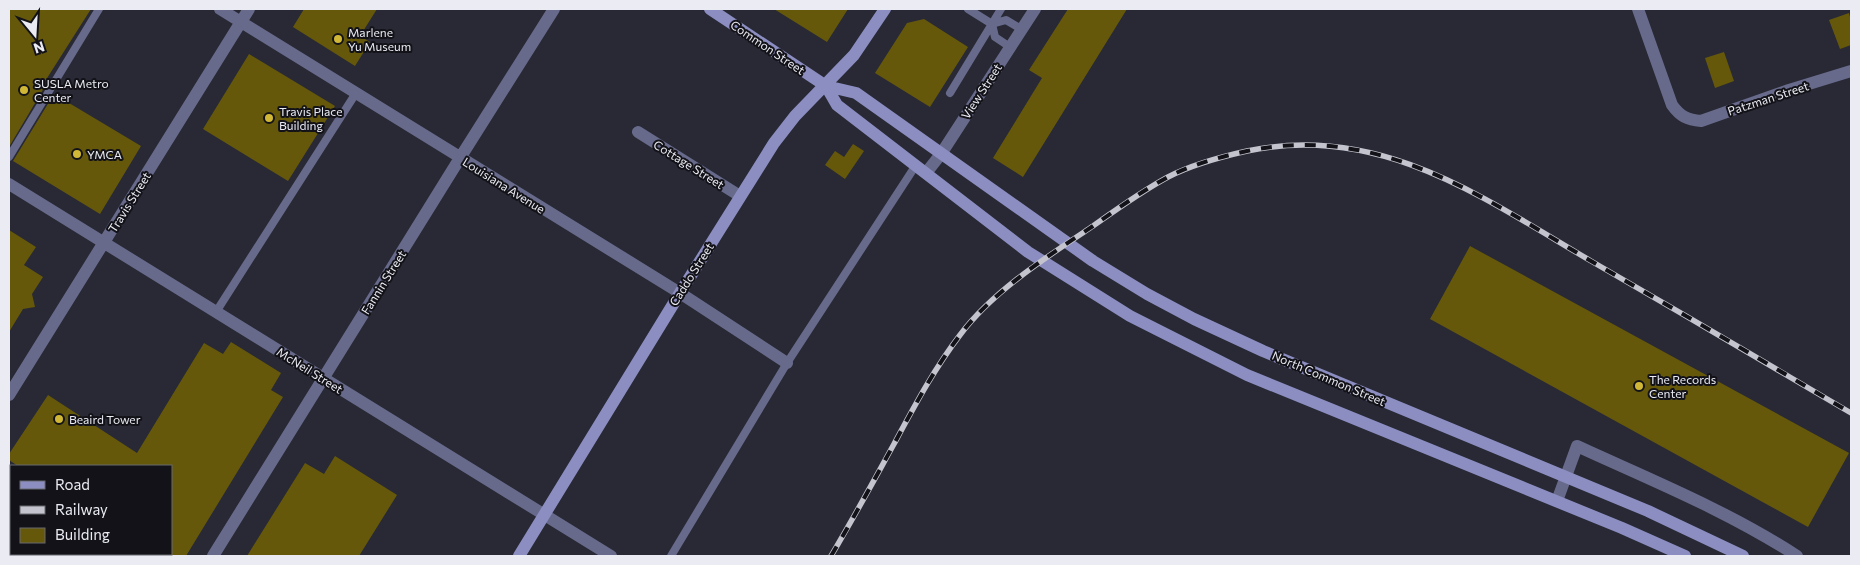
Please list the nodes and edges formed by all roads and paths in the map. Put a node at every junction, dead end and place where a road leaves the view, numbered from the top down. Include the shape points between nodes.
1 (99, 9) edge
2 (220, 9) edge
3 (249, 9) edge
4 (554, 9) edge
5 (710, 9) edge
6 (885, 9) edge
7 (968, 9) edge
8 (1001, 9) edge
9 (1035, 9) edge
10 (1638, 9) edge
11 (241, 22) junction
12 (992, 24) junction
13 (1021, 29) junction
14 (1010, 48) junction
15 (1851, 71) edge
16 (826, 86) junction
17 (356, 93) junction
18 (950, 93) dead end
19 (638, 132) dead end
20 (941, 154) junction
21 (9, 157) edge
22 (460, 158) junction
23 (921, 169) junction
24 (9, 184) edge
25 (740, 196) junction
26 (104, 243) junction
27 (680, 293) junction
28 (216, 312) junction
29 (787, 363) junction
30 (324, 379) junction
31 (9, 395) edge
32 (1566, 477) junction
33 (1557, 501) junction
34 (544, 516) junction
35 (213, 556) edge
36 (519, 556) edge
37 (611, 556) edge
38 (671, 556) edge
39 (1685, 556) edge
40 (1743, 556) edge
41 (1797, 556) edge

1 - 21 lane
2 - 11 street, Louisiana Avenue
3 - 11 street, Travis Street
4 - 22 street, Fannin Street
5 - 16 main road, Common Street
6 - 16 main road, Caddo Street via 854,55
7 - 12 lane
8 - 12 lane
9 - 13 street, View Street
10 - 15 street, Patzman Street via 1672,104 1679,114 1690,120 1701,121
11 - 17 street, Louisiana Avenue
11 - 26 street, Travis Street
12 - 13 lane via 1006,20
12 - 14 lane via 995,37
12 - 18 lane
13 - 14 street, View Street
14 - 20 street, View Street
16 - 20 main road, Common Street via 856,93
16 - 23 main road, Common Street via 837,105
16 - 25 main road, Caddo Street via 785,128
17 - 22 street, Louisiana Avenue
17 - 28 lane
19 - 25 street, Cottage Street
20 - 23 street, View Street
20 - 32 main road, North Common Street via 1093,261 1194,319
22 - 27 street, Louisiana Avenue
22 - 30 street, Fannin Street
23 - 29 lane
23 - 33 main road via 1028,252 1130,316 1247,375
24 - 26 street, McNeil Street
25 - 27 main road, Caddo Street
26 - 28 street, McNeil Street
26 - 31 street, Travis Street
27 - 29 street, Louisiana Avenue
27 - 34 main road, Caddo Street
28 - 30 street, McNeil Street
29 - 38 lane
30 - 34 street, McNeil Street
30 - 35 street, Fannin Street
32 - 33 street
32 - 40 main road, North Common Street
32 - 41 street via 1577,446 1700,503
33 - 39 main road
34 - 36 main road, Caddo Street
34 - 37 street, McNeil Street

